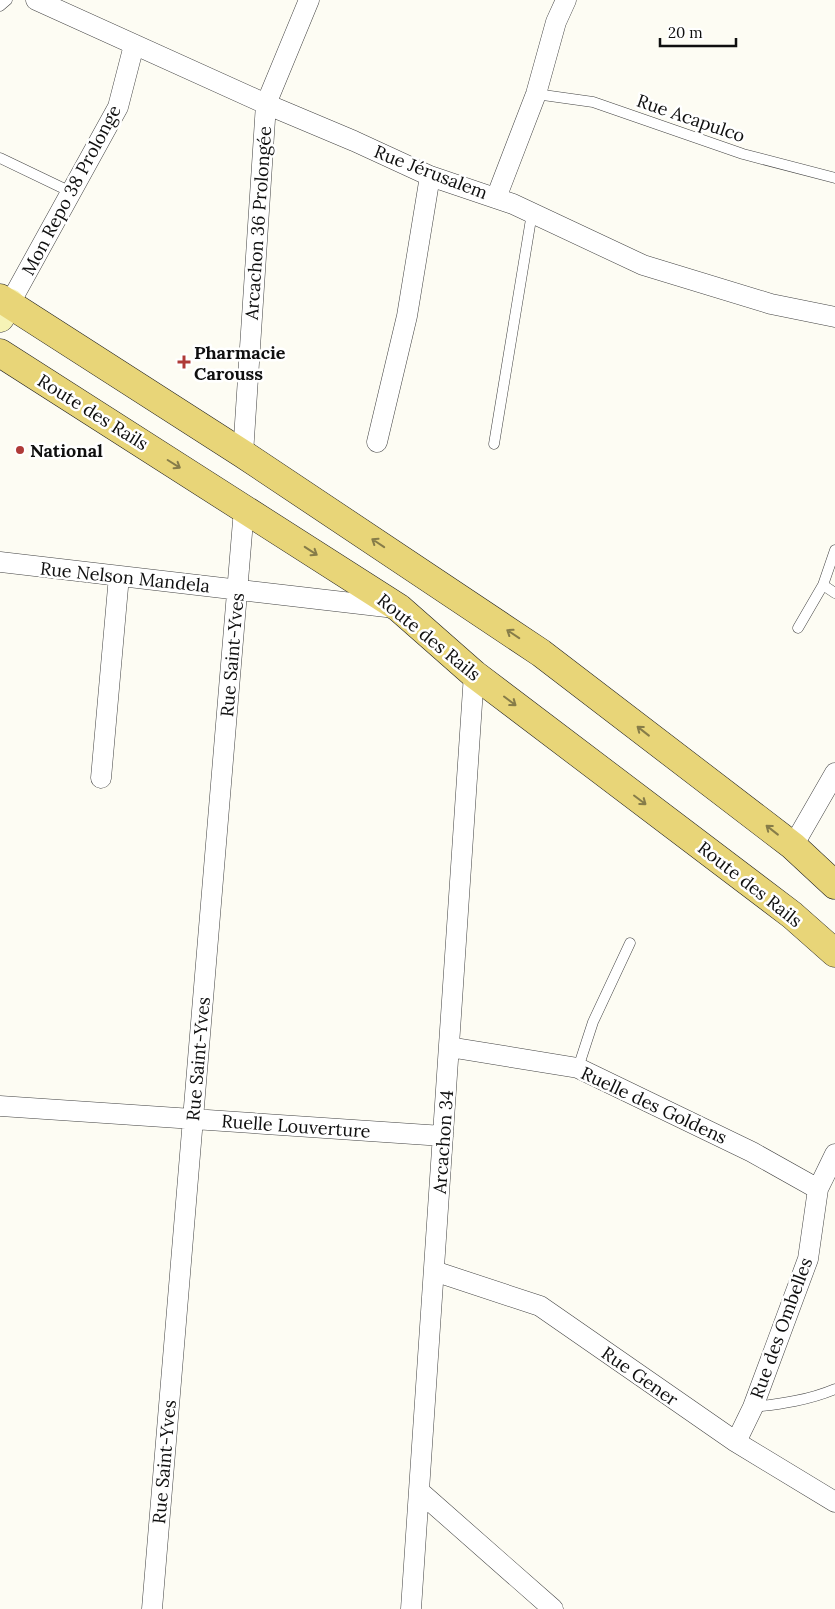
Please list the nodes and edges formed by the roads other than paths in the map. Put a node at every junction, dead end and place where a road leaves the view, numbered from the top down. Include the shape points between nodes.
1 (7, 0) edge
2 (36, 0) edge
3 (309, 0) edge
4 (566, 0) edge
5 (0, 6) edge
6 (134, 44) junction
7 (536, 94) junction
8 (266, 104) junction
9 (0, 158) edge
10 (430, 176) junction
11 (835, 178) edge
12 (71, 192) junction
13 (496, 198) junction
14 (532, 212) junction
15 (3, 306) edge
16 (835, 317) edge
17 (0, 353) edge
18 (377, 442) dead end
19 (494, 444) dead end
20 (243, 454) junction
21 (244, 509) junction
22 (835, 550) edge
23 (0, 562) edge
24 (119, 576) junction
25 (823, 585) junction
26 (237, 589) junction
27 (835, 593) edge
28 (399, 608) junction
29 (798, 628) dead end
30 (474, 674) junction
31 (835, 773) edge
32 (102, 778) dead end
33 (793, 846) junction
34 (835, 885) edge
35 (630, 943) dead end
36 (835, 953) edge
37 (449, 1046) junction
38 (578, 1068) junction
39 (0, 1106) edge
40 (193, 1119) junction
41 (443, 1136) junction
42 (835, 1154) edge
43 (818, 1189) junction
44 (434, 1271) junction
45 (835, 1389) edge
46 (753, 1406) junction
47 (736, 1442) junction
48 (419, 1490) junction
49 (835, 1502) edge
50 (152, 1609) edge
51 (411, 1609) edge
52 (552, 1609) edge

1 - 5 lane
2 - 6 street, Rue Jérusalem
3 - 8 street, Arcachon 36 Prolongée
4 - 7 street via 556,22
6 - 8 street, Rue Jérusalem
6 - 12 street, Mon Repo 38 Prolonge via 118,107
7 - 11 lane, Rue Acapulco via 593,102 743,154
7 - 13 street
8 - 10 street, Rue Jérusalem
8 - 20 street, Arcachon 36 Prolongée
9 - 12 lane
10 - 13 street, Rue Jérusalem
10 - 18 street via 407,316
12 - 15 street, Mon Repo 38 Prolonge
13 - 14 street, Rue Jérusalem
14 - 16 street, Rue Jérusalem via 643,265 771,304
14 - 19 lane
15 - 20 main road
17 -> 21 main road, Route des Rails
33 -> 20 main road via 541,653
21 - 26 street, Rue Saint-Yves
21 -> 28 main road, Route des Rails
22 - 25 lane
23 - 24 street, Rue Nelson Mandela
24 - 26 street, Rue Nelson Mandela
24 - 32 street
25 - 27 lane
25 - 29 lane
26 - 28 street, Rue Nelson Mandela
26 - 40 street, Rue Saint-Yves
28 - 30 main road, Route des Rails
30 -> 36 main road, Route des Rails via 792,916
30 - 37 street, Arcachon 34
31 - 33 street
33 - 34 main road
35 - 38 lane via 593,1022
37 - 38 street, Ruelle des Goldens
37 - 41 street, Arcachon 34
38 - 43 street, Ruelle des Goldens via 752,1152
39 - 40 street, Ruelle Louverture
40 - 41 street, Ruelle Louverture
40 - 50 street, Rue Saint-Yves
41 - 44 street, Arcachon 34
42 - 43 street, Rue des Ombelles
43 - 46 street, Rue des Ombelles via 808,1259
44 - 47 street, Rue Gener via 540,1306
44 - 48 street, Arcachon 34
45 - 46 lane via 785,1404
46 - 47 street, Rue des Ombelles
47 - 49 street, Rue Gener
48 - 51 street, Arcachon 34
48 - 52 street

